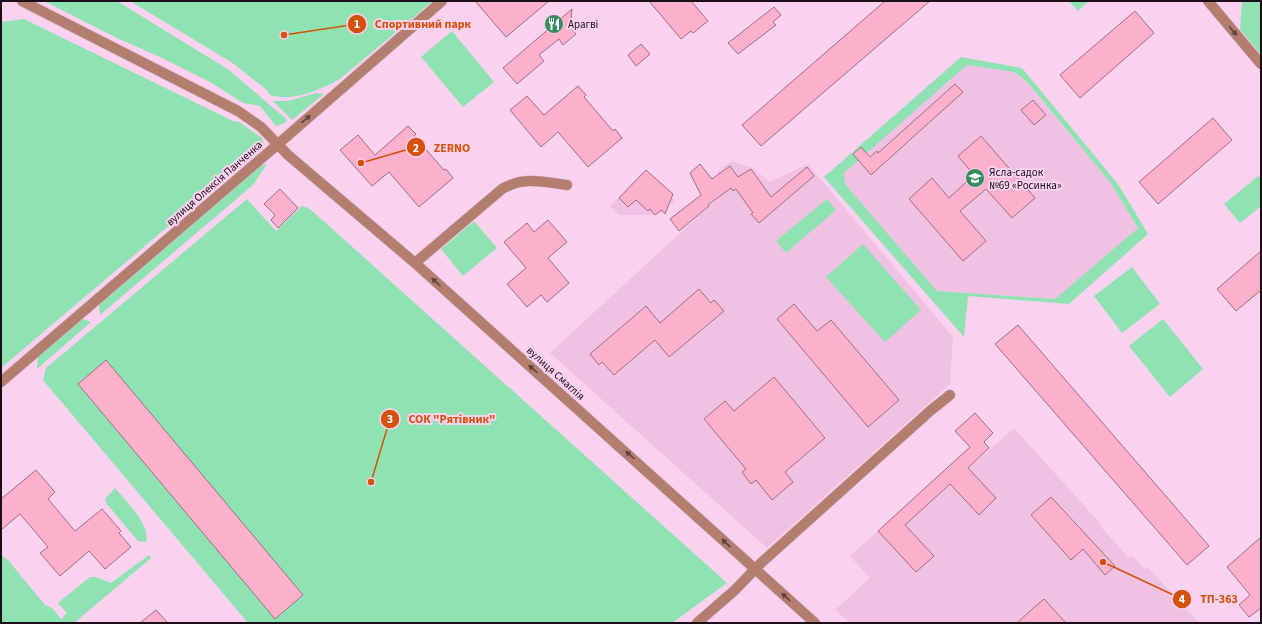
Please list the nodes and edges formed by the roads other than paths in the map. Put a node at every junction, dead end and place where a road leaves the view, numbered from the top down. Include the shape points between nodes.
1 (22, 1) edge
2 (442, 1) edge
3 (1208, 1) edge
4 (1261, 64) edge
5 (277, 145) junction
6 (567, 186) dead end
7 (415, 263) junction
8 (1, 382) edge
9 (950, 395) dead end
10 (755, 569) junction
11 (697, 623) edge
12 (815, 623) edge

1 - 5 street, вулиця Смаглія via 238,111 261,127
5 -> 2 street, вулиця Олексія Панченка
3 -> 4 street
5 - 7 street, вулиця Смаглія
5 - 8 street, вулиця Олексія Панченка
6 - 7 street via 529,181 514,182 502,189
10 -> 7 street, вулиця Смаглія
9 - 10 street
10 - 11 street via 736,590
12 -> 10 street, вулиця Смаглія

